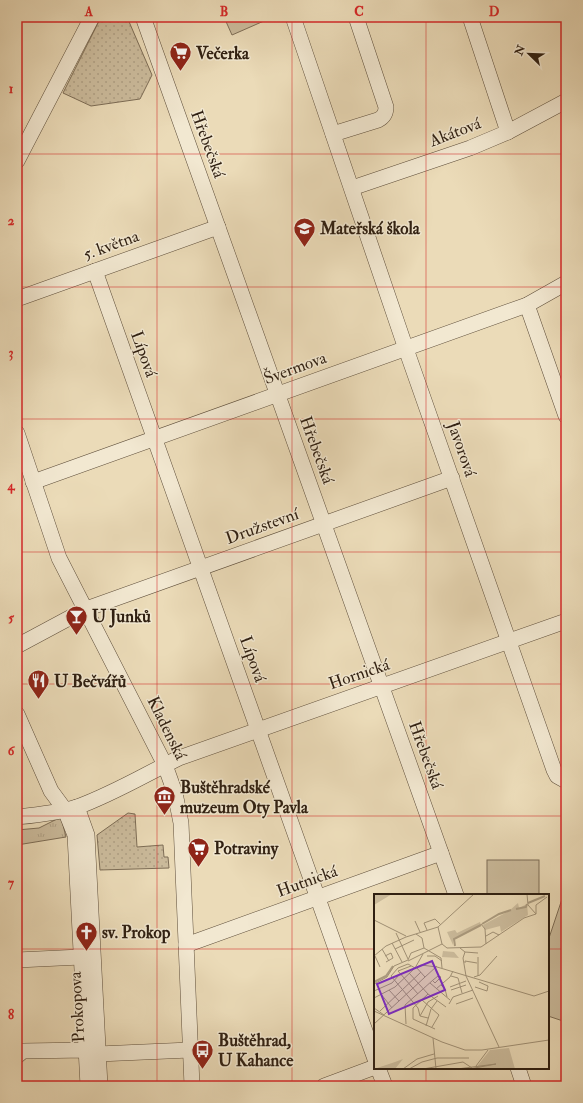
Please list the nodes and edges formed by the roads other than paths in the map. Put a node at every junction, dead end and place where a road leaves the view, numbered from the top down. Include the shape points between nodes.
1 (143, 17) edge
2 (293, 17) edge
3 (356, 17) edge
4 (88, 18) edge
5 (474, 19) edge
6 (566, 101) edge
7 (508, 132) junction
8 (333, 134) junction
9 (17, 161) edge
10 (352, 188) junction
11 (218, 227) junction
12 (95, 271) junction
13 (566, 284) edge
14 (17, 299) edge
15 (527, 305) junction
16 (406, 349) junction
17 (278, 395) junction
18 (566, 416) edge
19 (17, 433) edge
20 (155, 439) junction
21 (452, 478) junction
22 (33, 482) junction
23 (324, 524) junction
24 (201, 568) junction
25 (86, 609) junction
26 (566, 621) edge
27 (509, 641) junction
28 (17, 646) edge
29 (382, 686) junction
30 (17, 714) edge
31 (258, 730) junction
32 (165, 765) junction
33 (562, 779) edge
34 (71, 808) junction
35 (17, 817) edge
36 (441, 853) junction
37 (456, 894) edge
38 (318, 898) junction
39 (186, 945) junction
40 (82, 957) junction
41 (17, 960) edge
42 (190, 1050) junction
43 (92, 1052) junction
44 (17, 1056) edge
45 (374, 1056) edge
46 (374, 1067) edge
47 (378, 1069) edge
48 (518, 1069) edge
49 (88, 1086) edge
50 (100, 1086) edge
51 (192, 1086) edge
52 (324, 1086) edge
53 (384, 1086) edge
54 (524, 1086) edge

1 - 11 street, Hřebečská
2 - 8 street, Javorová
3 - 8 street via 386,107 383,117 378,120
4 - 9 street
5 - 7 street
6 - 7 street, Akátová
7 - 10 street, Akátová via 460,152
8 - 10 street, Javorová
10 - 16 street, Javorová
11 - 12 street, 5. května
11 - 17 street, Hřebečská
12 - 14 street, 5. května
12 - 20 street, Lípová
13 - 15 street, Švermova
15 - 16 street, Švermova
15 - 18 street
16 - 17 street, Švermova
16 - 21 street, Javorová
17 - 20 street, Švermova
17 - 23 street, Hřebečská
19 - 22 street, Kladenská
20 - 22 street, Švermova
20 - 24 street, Lípová
21 - 23 street, Družstevní
21 - 27 street, Javorová
22 - 25 street, Kladenská via 54,547
23 - 24 street, Družstevní
23 - 29 street, Hřebečská
24 - 25 street, Družstevní
24 - 31 street, Lípová
25 - 28 street, Družstevní
25 - 32 street, Kladenská
26 - 27 street, Hornická
27 - 29 street, Hornická
27 - 33 street, Javorová via 554,770
29 - 31 street, Hornická
29 - 36 street, Hřebečská
30 - 34 street via 51,791
31 - 32 street, Hornická
31 - 38 street, Lípová
32 - 34 street, Hornická
32 - 39 street, Kladenská via 175,793 181,823
34 - 35 street, Hornická via 49,814
34 - 40 street, Prokopova via 75,835
34 - 43 street, Prokopova via 86,835
36 - 37 street, Hřebečská
36 - 38 street, Hutnická
38 - 39 street, Hutnická
38 - 45 street, Lípová
39 - 42 street, Kladenská
40 - 41 street
40 - 43 street, Prokopova
42 - 43 street
42 - 51 street, Kladenská
43 - 44 street via 23,1051
43 - 49 street, Prokopova
43 - 50 street, Prokopova
46 - 52 street
47 - 53 street
48 - 54 street

